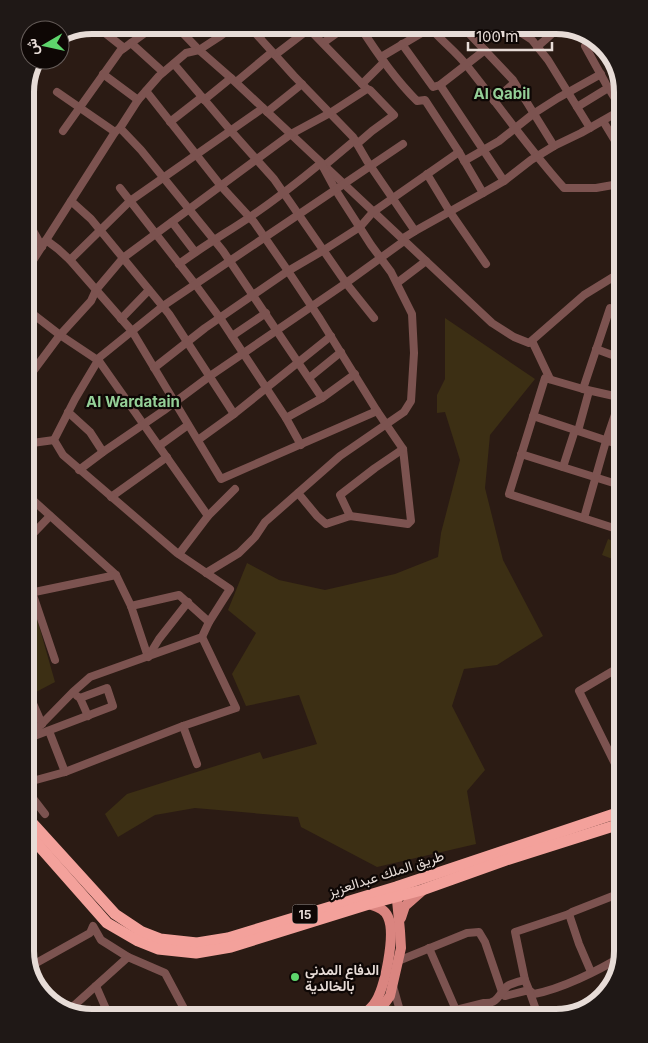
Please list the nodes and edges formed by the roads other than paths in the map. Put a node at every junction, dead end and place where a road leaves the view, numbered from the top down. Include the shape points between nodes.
1 (110, 34) edge
2 (143, 34) edge
3 (184, 34) edge
4 (224, 34) edge
5 (256, 34) edge
6 (262, 34) edge
7 (298, 34) edge
8 (314, 34) edge
9 (336, 34) edge
10 (365, 34) edge
11 (417, 34) edge
12 (436, 34) edge
13 (470, 34) edge
14 (523, 34) edge
15 (552, 34) edge
16 (259, 37) junction
17 (323, 43) junction
18 (402, 44) junction
19 (587, 44) edge
20 (128, 45) junction
21 (537, 47) junction
22 (199, 50) junction
23 (485, 50) junction
24 (274, 54) junction
25 (382, 60) junction
26 (174, 64) junction
27 (466, 64) junction
28 (164, 72) junction
29 (103, 74) junction
30 (601, 74) junction
31 (233, 80) junction
32 (514, 83) junction
33 (302, 84) junction
34 (440, 85) junction
35 (364, 87) junction
36 (608, 88) junction
37 (146, 91) junction
38 (57, 92) dead end
39 (568, 92) junction
40 (614, 97) edge
41 (203, 98) junction
42 (138, 100) junction
43 (494, 101) junction
44 (577, 107) junction
45 (79, 108) junction
46 (265, 110) junction
47 (330, 113) junction
48 (533, 114) junction
49 (614, 115) edge
50 (603, 121) junction
51 (170, 122) junction
52 (590, 128) junction
53 (515, 129) junction
54 (118, 130) junction
55 (62, 131) dead end
56 (231, 131) junction
57 (291, 134) junction
58 (614, 139) edge
59 (356, 142) junction
60 (403, 144) dead end
61 (554, 146) junction
62 (484, 150) junction
63 (459, 152) junction
64 (197, 155) junction
65 (537, 156) junction
66 (257, 160) junction
67 (464, 161) junction
68 (322, 164) junction
69 (370, 166) junction
70 (427, 174) junction
71 (163, 178) junction
72 (504, 181) junction
73 (343, 184) junction
74 (614, 185) edge
75 (221, 186) junction
76 (120, 188) dead end
77 (335, 189) junction
78 (284, 193) junction
79 (483, 193) junction
80 (393, 198) junction
81 (71, 201) junction
82 (130, 201) junction
83 (188, 210) junction
84 (373, 212) junction
85 (450, 212) junction
86 (299, 214) junction
87 (249, 217) junction
88 (172, 222) junction
89 (360, 226) junction
90 (34, 229) edge
91 (100, 230) junction
92 (415, 231) junction
93 (156, 234) junction
94 (264, 237) junction
95 (214, 240) junction
96 (403, 240) junction
97 (44, 244) junction
98 (324, 250) junction
99 (195, 252) junction
100 (123, 258) junction
101 (380, 258) junction
102 (34, 259) edge
103 (70, 260) junction
104 (230, 260) junction
105 (426, 261) junction
106 (179, 264) junction
107 (486, 264) dead end
108 (288, 271) junction
109 (614, 277) edge
110 (346, 283) junction
111 (397, 283) junction
112 (195, 284) junction
113 (96, 290) junction
114 (149, 290) junction
115 (254, 295) junction
116 (163, 306) junction
117 (312, 307) junction
118 (614, 310) edge
119 (266, 313) junction
120 (34, 315) edge
121 (220, 318) junction
122 (374, 318) dead end
123 (121, 319) junction
124 (277, 330) junction
125 (132, 331) junction
126 (60, 335) junction
127 (232, 336) junction
128 (331, 336) junction
129 (532, 341) junction
130 (188, 342) junction
131 (596, 349) junction
132 (341, 352) junction
133 (243, 353) junction
134 (614, 356) edge
135 (98, 360) junction
136 (299, 362) junction
137 (154, 368) junction
138 (34, 370) edge
139 (356, 374) junction
140 (210, 376) junction
141 (309, 378) junction
142 (550, 379) junction
143 (266, 388) junction
144 (586, 390) junction
145 (614, 395) edge
146 (322, 398) junction
147 (175, 403) junction
148 (377, 411) junction
149 (68, 412) junction
150 (234, 414) junction
151 (533, 416) junction
152 (286, 418) junction
153 (614, 418) edge
154 (386, 424) junction
155 (144, 425) junction
156 (188, 425) junction
157 (576, 431) junction
158 (54, 440) junction
159 (198, 440) junction
160 (606, 441) junction
161 (34, 443) edge
162 (614, 443) edge
163 (301, 444) junction
164 (159, 446) junction
165 (403, 449) junction
166 (102, 452) junction
167 (521, 454) junction
168 (167, 458) junction
169 (563, 467) junction
170 (80, 470) junction
171 (596, 477) junction
172 (614, 483) edge
173 (235, 489) dead end
174 (298, 493) junction
175 (111, 497) junction
176 (34, 501) edge
177 (50, 516) junction
178 (208, 516) junction
179 (350, 516) junction
180 (584, 518) junction
181 (614, 528) edge
182 (34, 533) edge
183 (179, 554) junction
184 (206, 573) junction
185 (116, 575) junction
186 (34, 592) edge
187 (188, 602) junction
188 (34, 606) edge
189 (131, 606) junction
190 (209, 622) junction
191 (202, 638) junction
192 (148, 657) junction
193 (55, 660) dead end
194 (614, 670) edge
195 (73, 692) junction
196 (80, 698) junction
197 (34, 706) edge
198 (88, 716) junction
199 (42, 724) junction
200 (183, 726) junction
201 (49, 731) junction
202 (34, 732) edge
203 (34, 736) edge
204 (614, 762) edge
205 (197, 764) dead end
206 (65, 772) junction
207 (34, 781) edge
208 (34, 800) edge
209 (45, 814) dead end
210 (614, 814) edge
211 (34, 825) edge
212 (614, 826) edge
213 (34, 840) edge
214 (422, 890) junction
215 (392, 893) junction
216 (614, 896) edge
217 (369, 904) junction
218 (96, 910) junction
219 (569, 914) junction
220 (395, 923) junction
221 (93, 926) junction
222 (429, 948) junction
223 (128, 957) junction
224 (614, 960) edge
225 (398, 961) junction
226 (35, 964) edge
227 (591, 972) junction
228 (525, 980) junction
229 (393, 984) junction
230 (96, 986) junction
231 (529, 990) junction
232 (502, 992) junction
233 (488, 1004) junction
234 (73, 1006) edge
235 (106, 1009) edge
236 (184, 1009) edge
237 (369, 1009) edge
238 (381, 1009) edge
239 (400, 1009) edge
240 (456, 1009) edge
241 (460, 1009) edge
242 (489, 1009) edge
243 (536, 1009) edge

1 - 20 street
2 - 20 street
3 - 22 street
4 - 22 street
5 - 16 street
6 - 16 street
7 - 24 street
8 - 17 street
9 - 17 street
10 - 25 street
11 - 18 street
12 - 27 street
13 - 23 street
14 - 21 street
15 - 21 street
16 - 24 street
17 - 35 street
18 - 25 street
18 - 34 street via 433,88
19 - 30 street via 585,46
20 - 28 street
20 - 29 street
21 - 39 street
22 - 26 street via 186,53
22 - 31 street
23 - 27 street
23 - 32 street
24 - 31 street
24 - 33 street
25 - 35 street
25 - 63 street via 416,101 425,100
26 - 28 street
26 - 41 street
27 - 34 street
27 - 43 street
28 - 37 street
29 - 42 street
29 - 45 street
30 - 36 street
30 - 39 street
31 - 41 street
31 - 46 street
32 - 43 street
32 - 48 street
33 - 46 street
33 - 47 street
34 - 62 street
35 - 47 street
35 - 59 street via 394,115
36 - 40 street
36 - 44 street
37 - 42 street
37 - 51 street
38 - 45 street
39 - 44 street
39 - 48 street
41 - 51 street
41 - 56 street
42 - 54 street
43 - 53 street
44 - 52 street
45 - 54 street
45 - 55 street
46 - 56 street
46 - 57 street
47 - 57 street
47 - 59 street
48 - 53 street
48 - 61 street
49 - 50 street
50 - 52 street
50 - 58 street
51 - 64 street
52 - 61 street
53 - 62 street
53 - 65 street
54 - 71 street via 141,150
54 - 81 street
56 - 64 street
56 - 66 street
57 - 66 street
57 - 68 street
59 - 68 street
59 - 69 street
60 - 69 street
61 - 65 street
62 - 67 street
62 - 72 street
63 - 67 street
63 - 70 street
64 - 71 street
64 - 75 street
65 - 72 street
65 - 74 street via 564,188
66 - 75 street
66 - 78 street
67 - 79 street
68 - 73 street
68 - 77 street
68 - 78 street
69 - 73 street
69 - 80 street
70 - 80 street
70 - 85 street
71 - 82 street
71 - 83 street
72 - 79 street
73 - 77 street
73 - 84 street
75 - 83 street
75 - 87 street
76 - 82 street
77 - 86 street
77 - 89 street
78 - 86 street
78 - 87 street
79 - 85 street
80 - 84 street
80 - 92 street
81 - 91 street
81 - 97 street
82 - 91 street
82 - 93 street
83 - 88 street
83 - 95 street
84 - 89 street
84 - 96 street
85 - 92 street
85 - 107 street
86 - 94 street
86 - 98 street
87 - 94 street
87 - 95 street
88 - 93 street
88 - 99 street
89 - 98 street
89 - 101 street
90 - 97 street
91 - 100 street
91 - 103 street
92 - 96 street
93 - 100 street
93 - 106 street
94 - 104 street
94 - 108 street
95 - 99 street
95 - 104 street
96 - 101 street
96 - 105 street
97 - 102 street
97 - 103 street via 58,248
98 - 108 street
98 - 110 street
99 - 106 street
100 - 113 street
100 - 114 street
101 - 110 street
101 - 111 street
103 - 113 street
104 - 112 street
104 - 115 street
105 - 111 street
105 - 129 street via 492,323 514,338
106 - 112 street
108 - 115 street
108 - 117 street
109 - 129 street via 584,295
110 - 117 street
110 - 122 street
111 - 154 street via 412,314 411,401 404,412
112 - 116 street
112 - 121 street
113 - 123 street
113 - 126 street via 91,301
114 - 116 street
114 - 123 street
115 - 119 street
115 - 121 street
116 - 125 street
116 - 130 street
117 - 124 street
117 - 128 street
118 - 131 street via 610,308
119 - 124 street
119 - 127 street
120 - 126 street
121 - 127 street
121 - 130 street
123 - 125 street
124 - 133 street
124 - 136 street
125 - 135 street
125 - 137 street
126 - 135 street
126 - 138 street
127 - 133 street
128 - 132 street
128 - 136 street
129 - 142 street
130 - 137 street
130 - 140 street
131 - 134 street
131 - 144 street
132 - 139 street
132 - 141 street
133 - 140 street
133 - 143 street
135 - 149 street
135 - 155 street
136 - 141 street
136 - 143 street
137 - 147 street
139 - 146 street
139 - 148 street
140 - 147 street
140 - 150 street
141 - 146 street
142 - 144 street
142 - 151 street via 545,378
143 - 150 street
143 - 152 street
144 - 145 street
144 - 157 street
146 - 152 street
147 - 155 street
147 - 156 street
148 - 154 street
148 - 163 street
149 - 158 street
149 - 166 street via 90,432
150 - 159 street
151 - 157 street
151 - 167 street
152 - 163 street
153 - 160 street
154 - 165 street
154 - 174 street via 340,456
155 - 164 street
155 - 166 street
156 - 159 street
156 - 164 street
157 - 160 street
157 - 169 street
158 - 161 street
158 - 170 street via 63,455
159 - 163 street via 221,479
160 - 162 street
160 - 171 street
164 - 168 street
165 - 179 street via 340,495
165 - 179 street via 411,521 408,524
166 - 170 street
167 - 169 street
167 - 180 street via 509,494
168 - 175 street
168 - 178 street
169 - 171 street
170 - 175 street
171 - 172 street
171 - 180 street
173 - 178 street
174 - 179 street via 326,524
174 - 184 street via 265,522 239,554
175 - 183 street
176 - 177 street
177 - 182 street
177 - 185 street
178 - 183 street
180 - 181 street
183 - 184 street
184 - 190 street via 230,589
185 - 186 street
185 - 189 street
187 - 189 street via 179,595
187 - 190 street
187 - 192 street
188 - 193 street
189 - 192 street
190 - 191 street
191 - 192 street
191 - 200 street via 236,708
192 - 195 street via 90,677
194 - 204 street via 579,691
195 - 196 street
195 - 199 street
196 - 198 street
196 - 198 street via 107,688 113,706
197 - 199 street
198 - 201 street
199 - 202 street
200 - 205 street
200 - 206 street
201 - 203 street
201 - 206 street
206 - 207 street
208 - 209 street
210 - 215 highway, طريق الملك عبدالعزيز / 15
211 - 215 highway, طريق الملك عبدالعزيز / 15 via 115,914 142,932 160,939 197,943 228,938
212 - 214 highway, طريق الملك عبدالعزيز / 15
213 - 218 highway, طريق الملك عبدالعزيز / 15
214 - 215 highway, طريق الملك عبدالعزيز / 15
214 - 220 main road via 405,906
215 - 217 highway, طريق الملك عبدالعزيز / 15
215 - 220 main road
216 - 219 street
217 - 218 highway, طريق الملك عبدالعزيز / 15 via 231,948 196,954 158,949 107,923
217 - 220 main road via 384,910
218 - 221 street
219 - 227 street
219 - 228 street via 515,932
220 - 225 main road via 401,948
220 - 237 main road via 382,988
221 - 223 street via 101,940
221 - 226 street via 90,933
222 - 225 street
222 - 232 street via 467,933 479,932
222 - 240 street
223 - 230 street
223 - 236 street via 165,973
224 - 227 street
225 - 229 main road
227 - 231 street via 548,991 534,994
228 - 231 street
228 - 232 street via 508,986
229 - 238 main road via 390,996
229 - 239 street
230 - 234 street
230 - 235 street
231 - 232 street via 505,996
231 - 243 street
232 - 233 street via 498,1000
233 - 241 street
233 - 242 street

